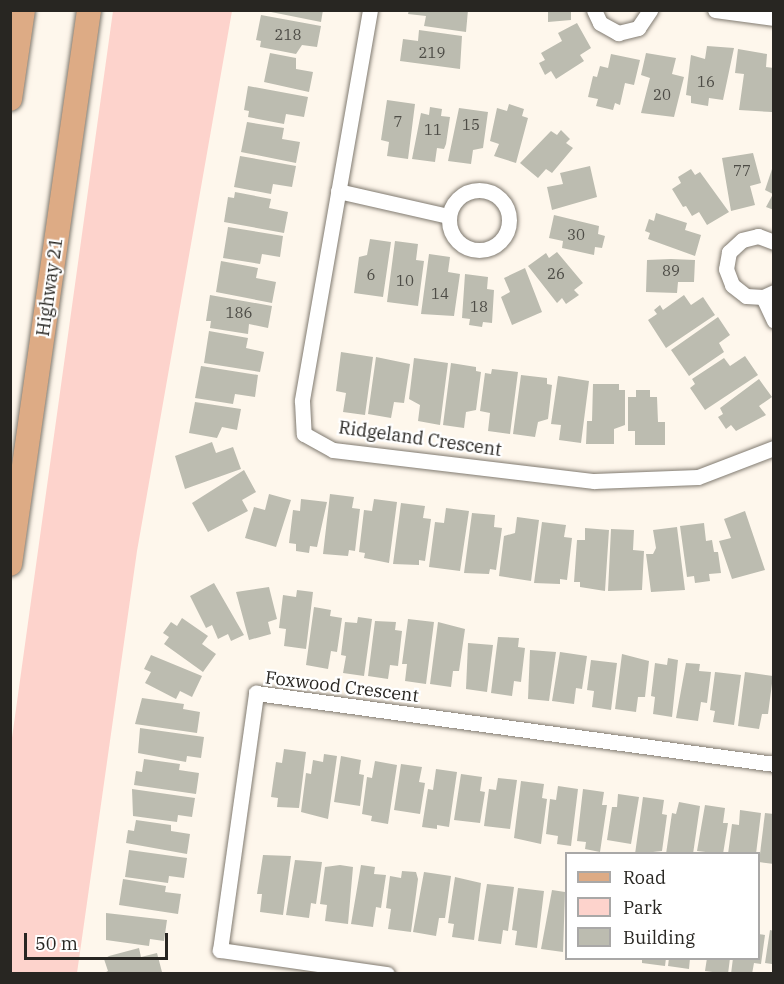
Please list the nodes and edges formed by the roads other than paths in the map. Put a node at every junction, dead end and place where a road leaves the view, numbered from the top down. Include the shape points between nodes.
1 (23, 10) edge
2 (89, 10) edge
3 (370, 10) edge
4 (594, 10) edge
5 (650, 10) edge
6 (715, 10) edge
7 (774, 18) edge
8 (10, 99) edge
9 (338, 191) junction
10 (448, 216) junction
11 (774, 242) edge
12 (768, 295) edge
13 (774, 321) edge
14 (774, 448) edge
15 (10, 564) edge
16 (774, 764) edge
17 (387, 974) edge

1 - 8 main road
2 - 15 main road, Highway 21
3 - 9 street, Ridgeland Crescent
4 - 5 street via 600,23 618,33 638,28
6 - 7 street
9 - 10 street
9 - 14 street, Ridgeland Crescent via 302,401 304,434 333,450 594,482 698,477
10 - 10 street via 448,226 458,243 476,251 496,246 508,230 508,210 495,195 476,190 457,198
11 - 12 street via 758,237 742,240 726,261 728,278 738,292
12 - 13 street
16 - 17 street, Foxwood Crescent via 256,693 220,950

